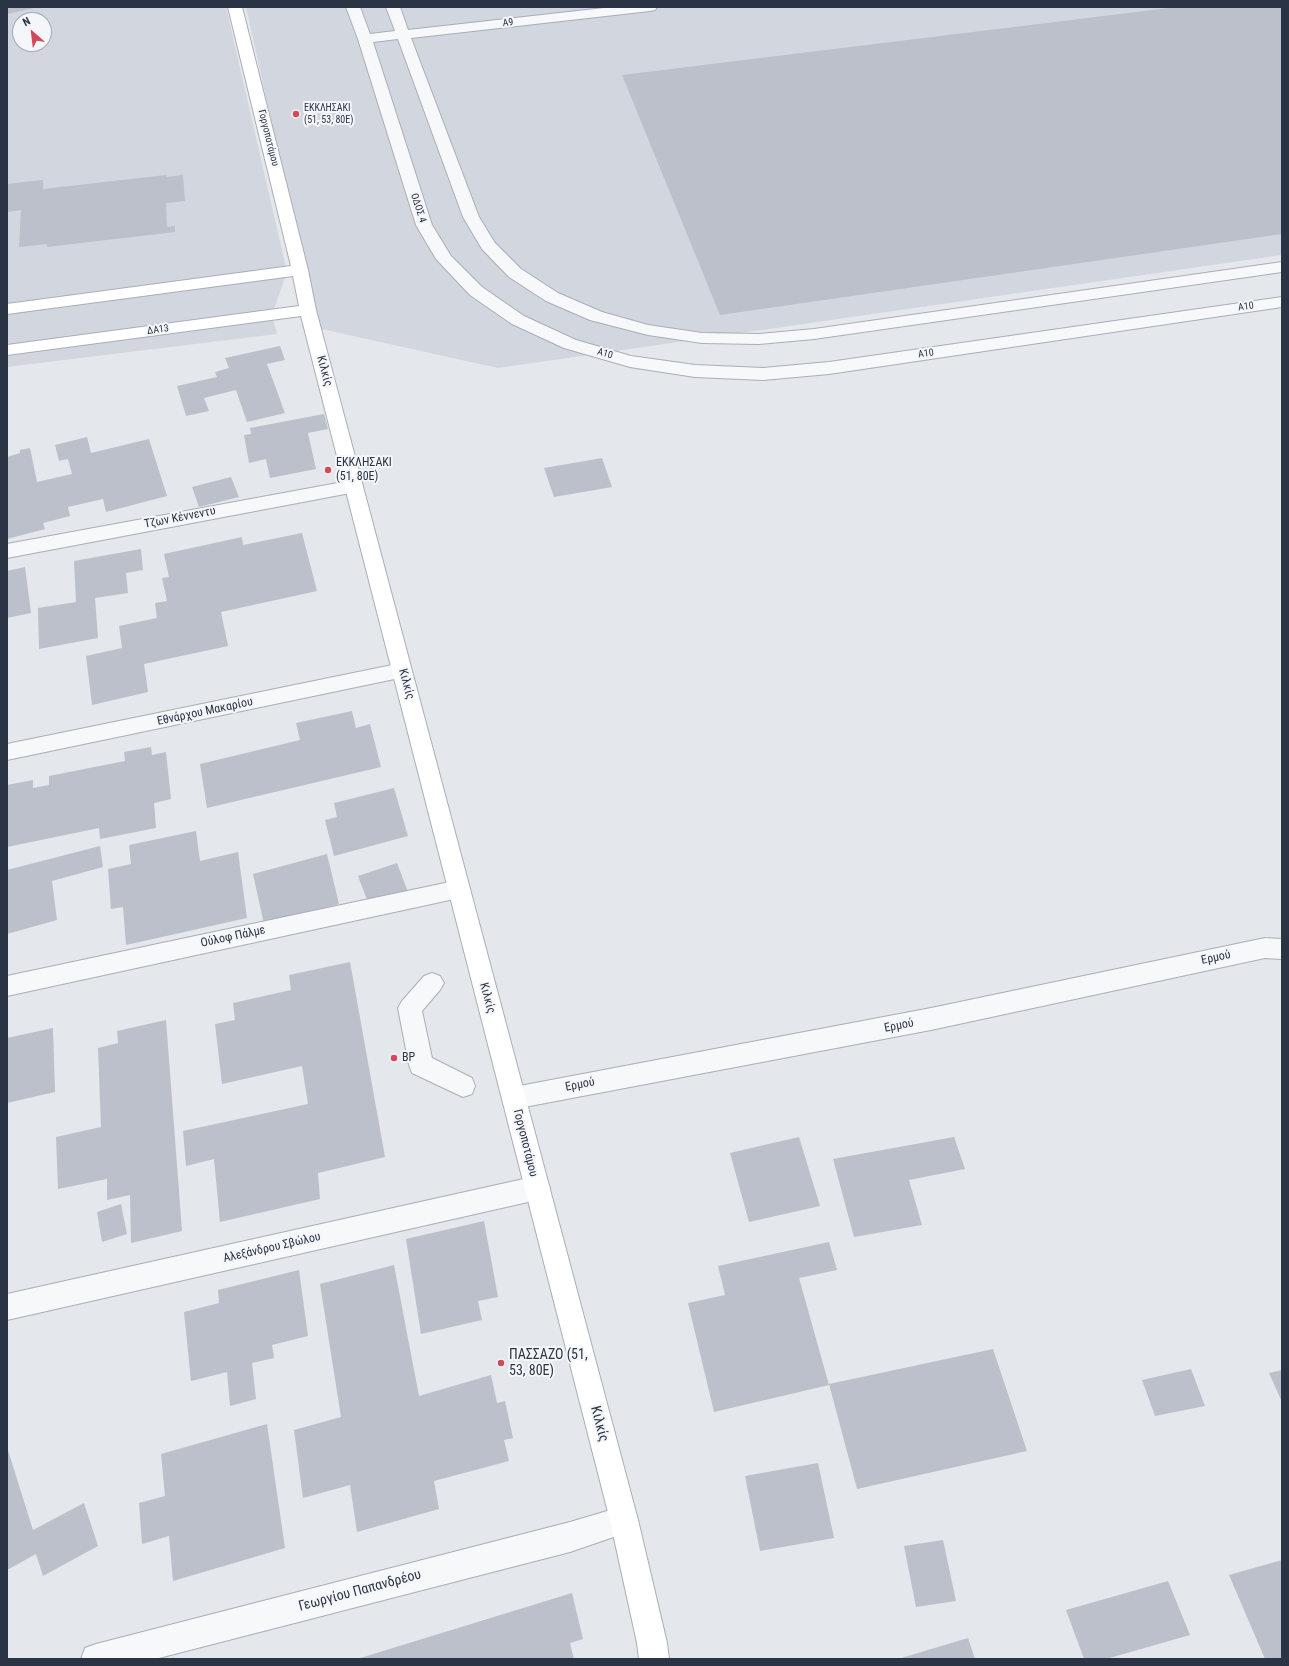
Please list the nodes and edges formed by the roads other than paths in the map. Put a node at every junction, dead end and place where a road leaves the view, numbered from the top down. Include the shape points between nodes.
1 (235, 7) edge
2 (353, 7) edge
3 (393, 7) edge
4 (650, 7) edge
5 (404, 35) junction
6 (365, 40) junction
7 (1282, 267) edge
8 (300, 270) junction
9 (1282, 302) edge
10 (7, 309) edge
11 (308, 310) junction
12 (570, 344) joint
13 (7, 350) edge
14 (354, 486) junction
15 (7, 551) edge
16 (402, 671) junction
17 (7, 752) edge
18 (459, 889) junction
19 (1282, 949) edge
20 (432, 983) dead end
21 (7, 986) edge
22 (462, 1086) dead end
23 (514, 1098) junction
24 (537, 1188) junction
25 (7, 1307) edge
26 (624, 1520) junction
27 (655, 1654) edge
28 (96, 1659) edge

1 - 8 main road, Γοργοποτάμου
2 - 6 street, ΟΔΟΣ 4
3 - 5 street
4 - 5 street, Α9
5 - 6 street, Α9
5 - 7 street via 471,217 488,246 515,273 552,297 596,316 655,331 702,338 759,339 814,334
6 - 12 street, ΟΔΟΣ 4 via 424,225 444,259 476,292 518,320
8 - 10 main road
8 - 11 main road, Κιλκίς
9 - 12 street, Α10 via 829,368 762,374 695,371 630,361
11 - 13 main road, ΔΑ13
11 - 14 main road, Κιλκίς
14 - 15 street, Τζων Κέννεντυ
14 - 16 main road, Κιλκίς
16 - 17 street, Εθνάρχου Μακαρίου
16 - 18 main road, Κιλκίς
18 - 21 street, Ούλοφ Πάλμε
18 - 23 main road, Κιλκίς
19 - 23 street, Ερμού via 1265,948 931,1020
20 - 22 street via 410,1008 421,1065
23 - 24 main road, Γοργοποτάμου
24 - 25 street, Αλεξάνδρου Σβώλου
24 - 26 main road, Κιλκίς
26 - 27 main road, Κιλκίς
26 - 28 street, Γεωργίου Παπανδρέου via 570,1537

